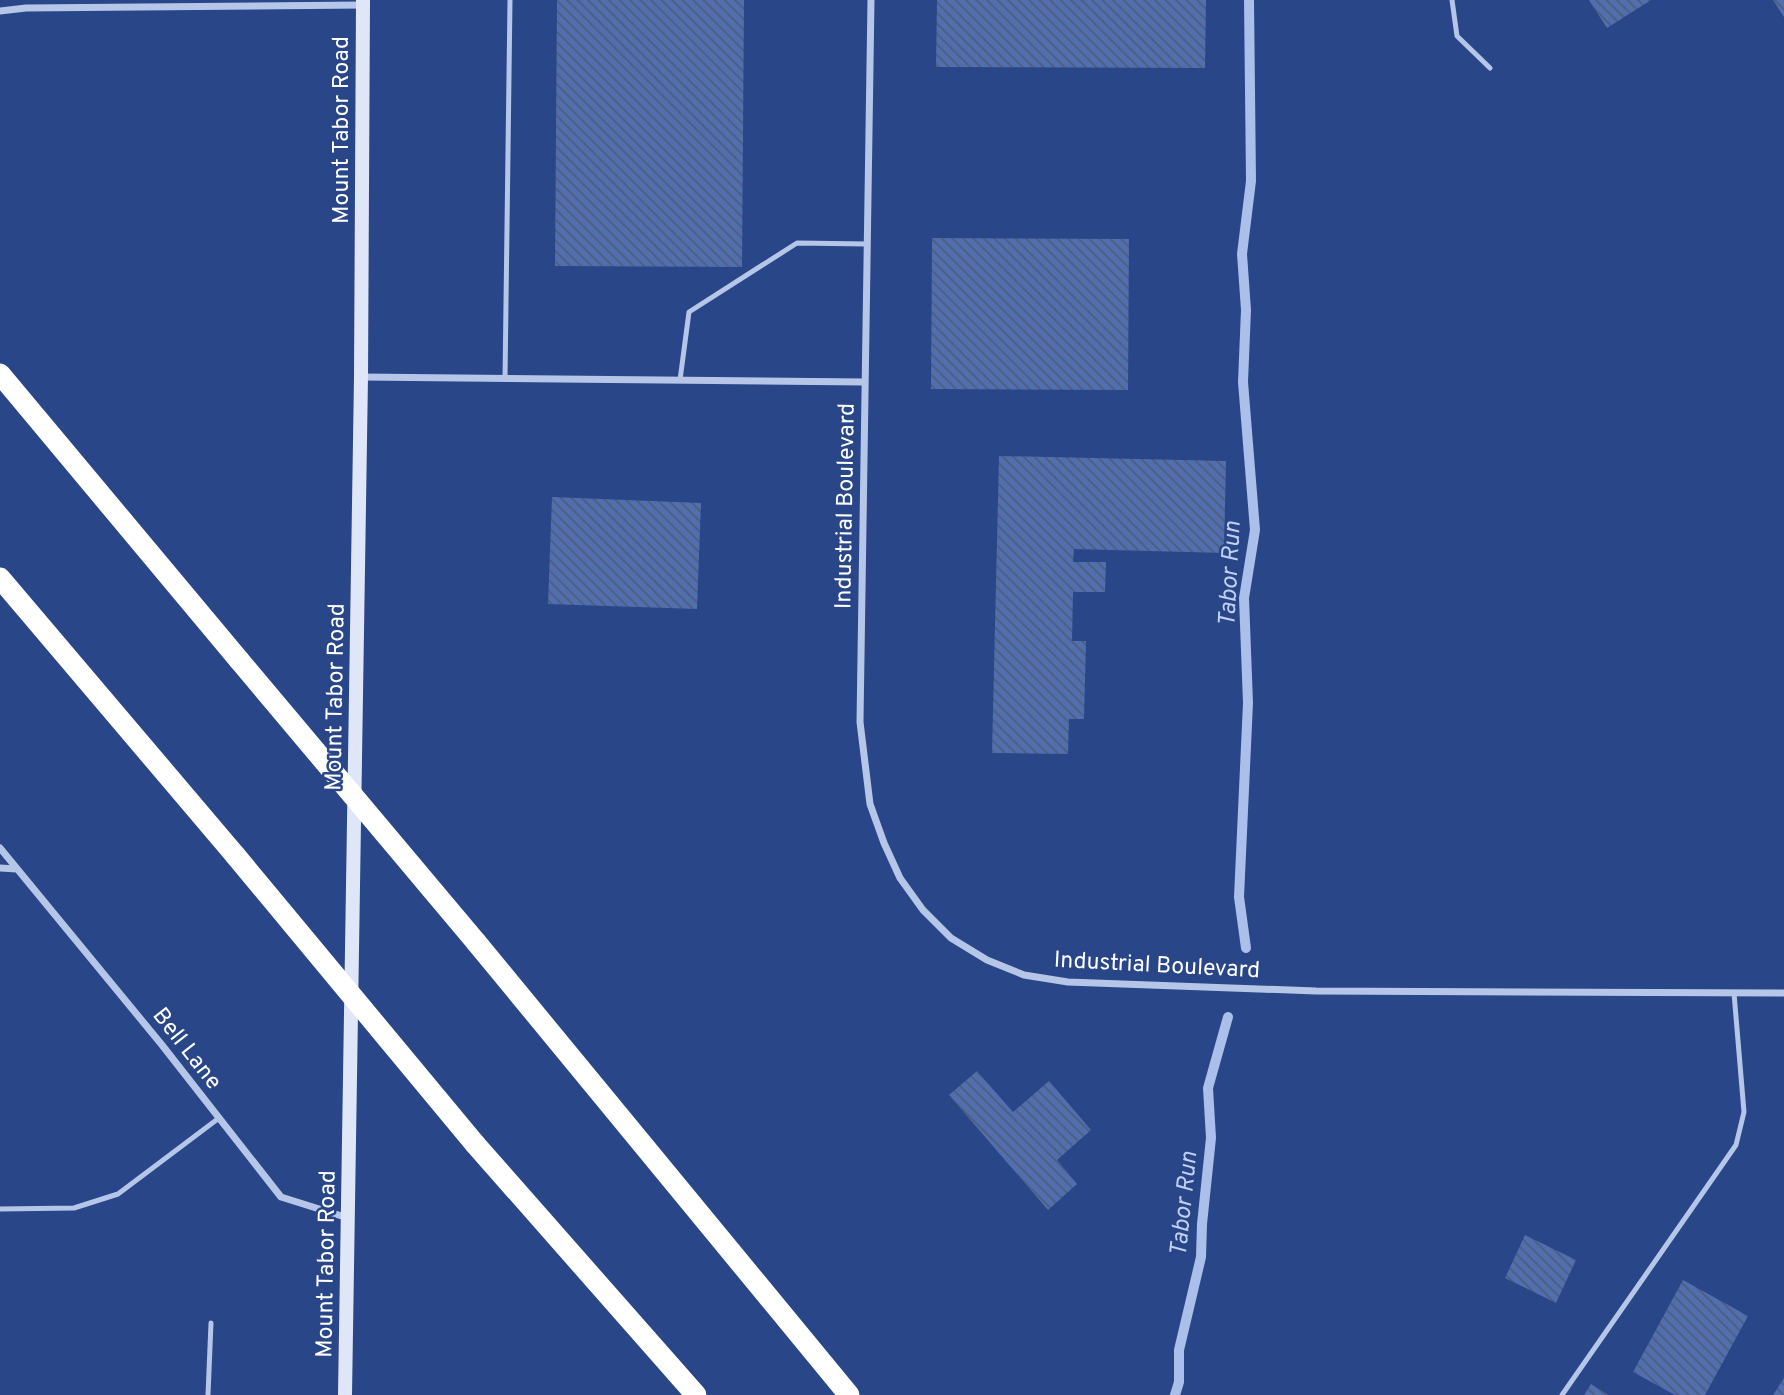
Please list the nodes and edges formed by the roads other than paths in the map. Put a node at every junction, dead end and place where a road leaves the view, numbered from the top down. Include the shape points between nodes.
1 (510, 0) edge
2 (871, 0) edge
3 (1452, 0) edge
4 (363, 3) edge
5 (0, 11) edge
6 (1490, 68) dead end
7 (867, 244) junction
8 (0, 374) edge
9 (361, 377) junction
10 (505, 379) junction
11 (680, 380) junction
12 (864, 382) junction
13 (0, 578) edge
14 (0, 848) edge
15 (0, 869) edge
16 (17, 869) junction
17 (1734, 993) junction
18 (1784, 993) edge
19 (219, 1118) junction
20 (0, 1209) edge
21 (349, 1218) junction
22 (211, 1323) dead end
23 (208, 1395) edge
24 (345, 1395) edge
25 (696, 1395) edge
26 (849, 1395) edge
27 (1562, 1395) edge

1 - 10 lane
2 - 7 street, Industrial Boulevard
3 - 6 lane via 1457,36
4 - 5 street
4 - 9 street, Mount Tabor Road
7 - 11 lane via 797,243 689,312
7 - 12 street, Industrial Boulevard
8 - 26 highway, bridge
9 - 10 street, Industrial Boulevard
9 - 21 street, Mount Tabor Road
10 - 11 street, Industrial Boulevard
11 - 12 street, Industrial Boulevard
12 - 17 street, Industrial Boulevard via 860,722 870,804 900,878 951,938 1024,975 1068,982 1317,991
13 - 25 highway, bridge via 475,1144
14 - 16 street, Bell Lane
15 - 16 street
16 - 19 street, Bell Lane
17 - 18 street, Industrial Boulevard
17 - 27 lane via 1744,1112 1736,1145
19 - 20 lane via 118,1194 74,1208
19 - 21 street, Bell Lane via 281,1197
21 - 24 street, Mount Tabor Road
22 - 23 lane

